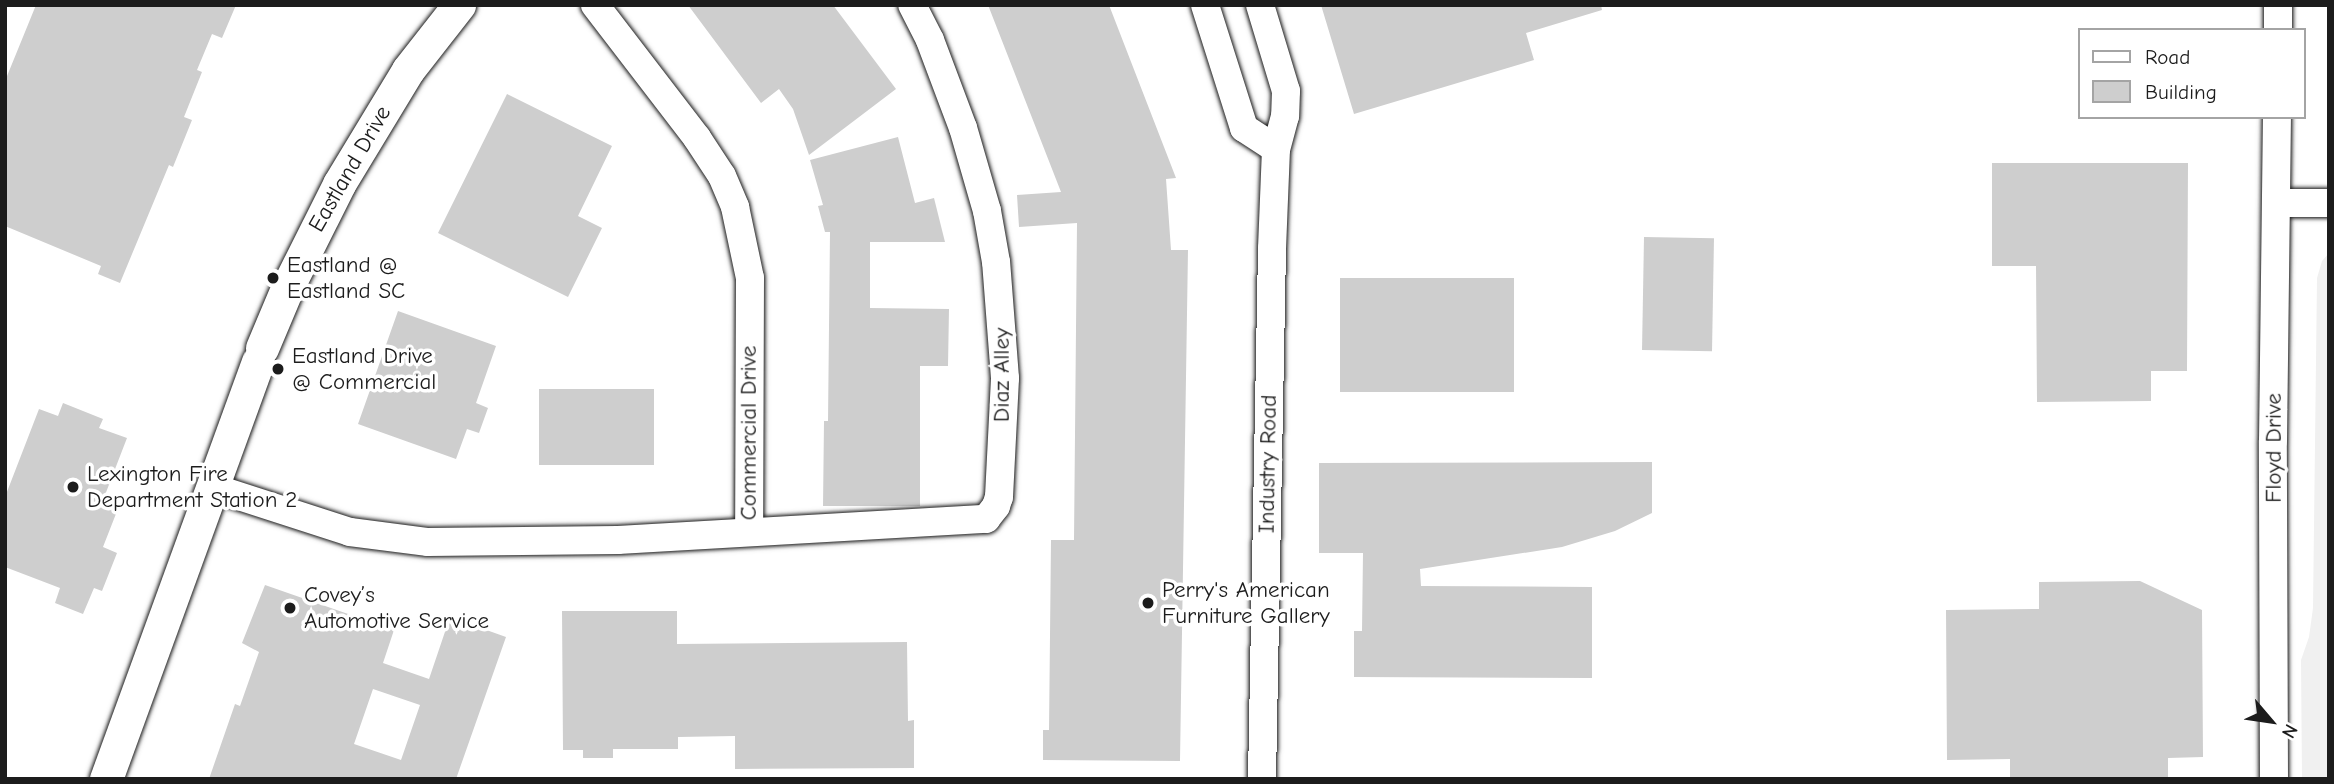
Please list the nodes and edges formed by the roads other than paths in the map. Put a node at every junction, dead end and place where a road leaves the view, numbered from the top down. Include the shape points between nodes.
1 (459, 5) edge
2 (595, 5) edge
3 (912, 5) edge
4 (1205, 5) edge
5 (1260, 5) edge
6 (2278, 5) edge
7 (2278, 28) edge
8 (2277, 119) edge
9 (1276, 149) junction
10 (2276, 203) junction
11 (2329, 203) edge
12 (214, 488) junction
13 (750, 531) junction
14 (106, 779) edge
15 (1262, 779) edge
16 (2274, 779) edge

1 - 12 street, Eastland Drive via 408,70 339,184 260,355
2 - 13 street, Commercial Drive via 697,138 722,176 735,207 750,278
3 - 13 street, Diaz Alley via 963,128 987,211 1002,317 1005,378 996,506 986,519 967,522
4 - 9 street via 1244,128
5 - 9 street, Industry Road via 1286,91
6 - 7 street
8 - 10 street, Floyd Drive
9 - 15 street, Industry Road
10 - 11 street
10 - 16 street, Floyd Drive
12 - 13 street, Commercial Drive via 328,526 388,539 618,540
12 - 14 street, Eastland Drive

